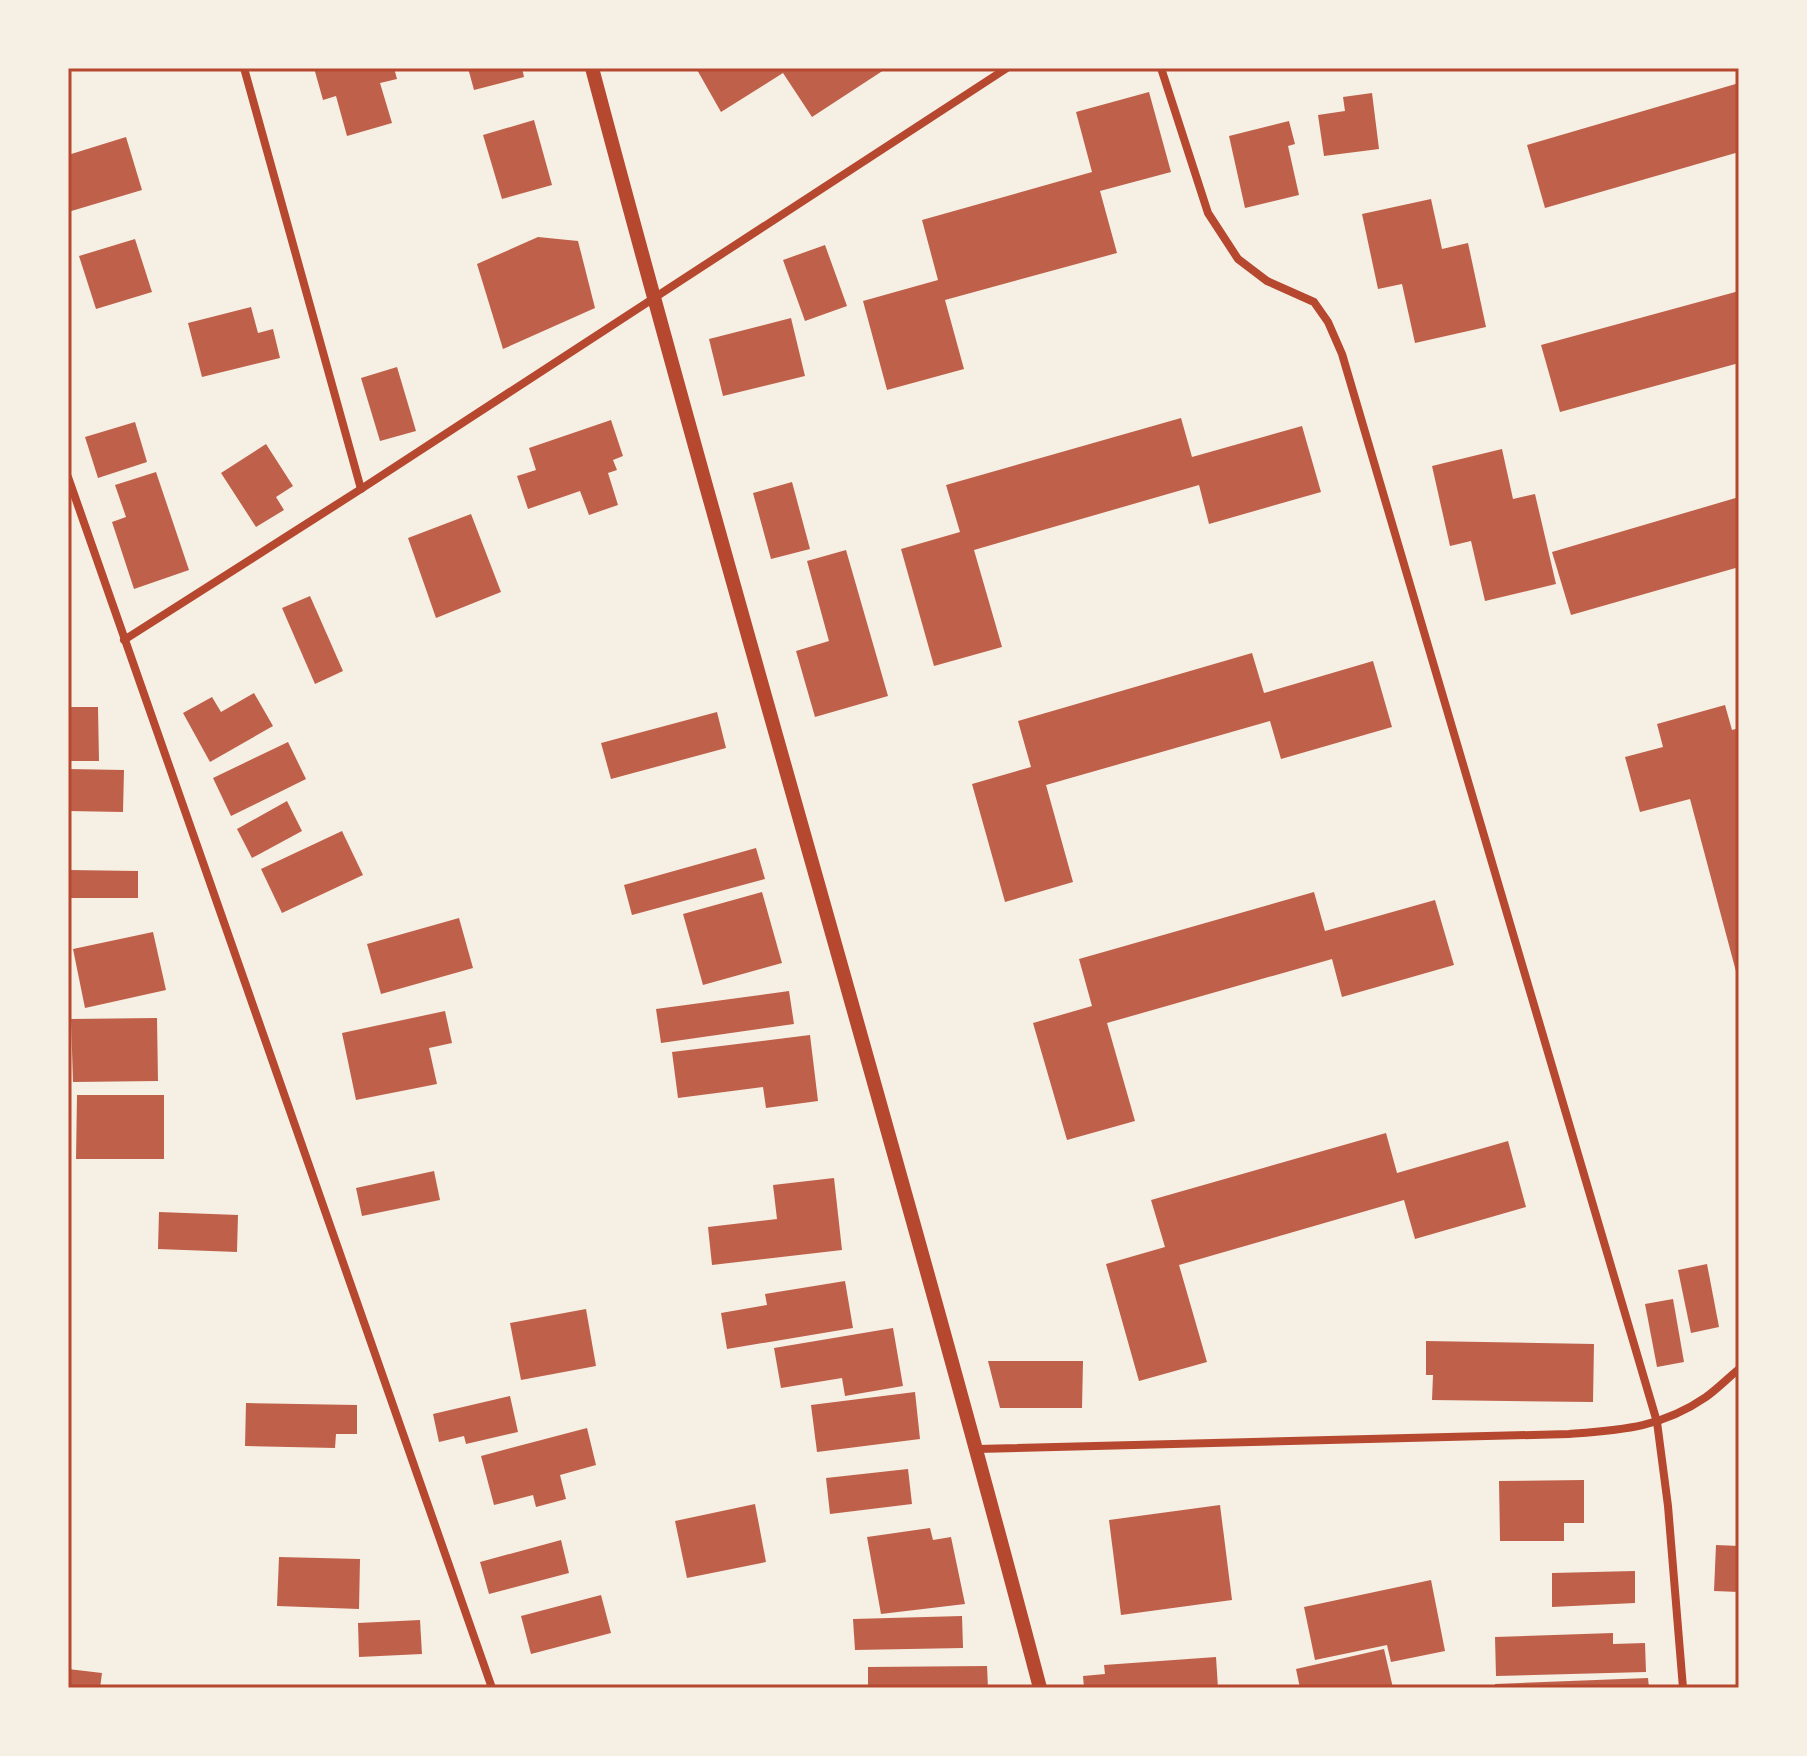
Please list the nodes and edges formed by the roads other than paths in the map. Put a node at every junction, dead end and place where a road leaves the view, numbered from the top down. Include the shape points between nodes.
1 (244, 68) edge
2 (592, 68) edge
3 (1007, 68) edge
4 (1161, 68) edge
5 (653, 298) junction
6 (68, 477) edge
7 (361, 489) junction
8 (124, 640) junction
9 (1739, 1369) edge
10 (1657, 1422) junction
11 (977, 1449) junction
12 (492, 1688) edge
13 (1040, 1688) edge
14 (1683, 1688) edge

1 - 7 street
2 - 5 street
3 - 5 street
4 - 10 street via 1208,213 1238,259 1267,281 1314,302 1342,354
5 - 7 street
5 - 11 street
6 - 8 street
7 - 8 street
8 - 12 street
9 - 10 street via 1706,1397
10 - 11 street via 1569,1434
10 - 14 street
11 - 13 street

